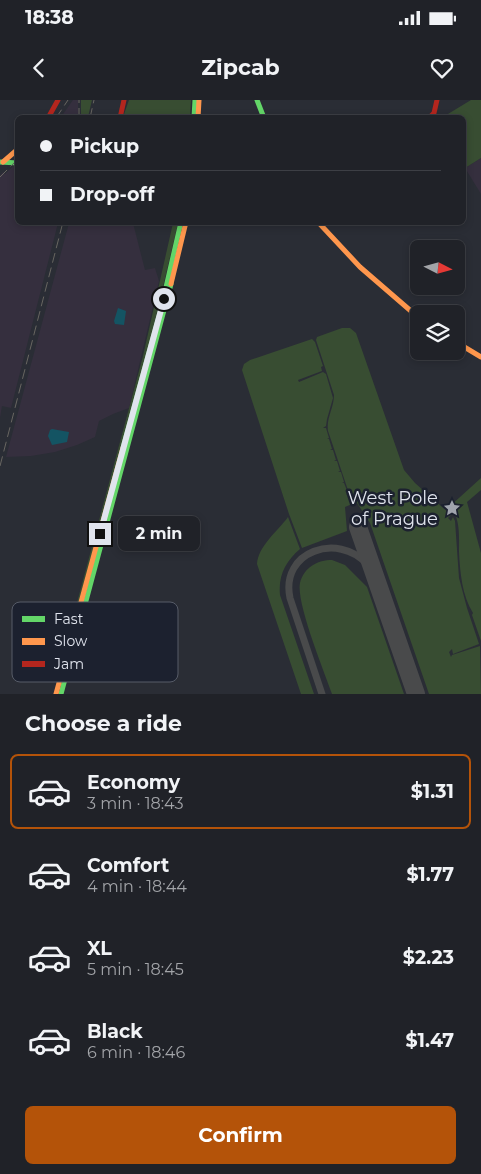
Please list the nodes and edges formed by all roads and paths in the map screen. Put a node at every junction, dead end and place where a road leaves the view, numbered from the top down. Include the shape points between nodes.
1 (58, 100) edge
2 (124, 100) edge
3 (194, 100) edge
4 (199, 100) edge
5 (257, 100) edge
6 (437, 100) edge
7 (50, 115) edge
8 (121, 115) edge
9 (194, 115) edge
10 (198, 115) edge
11 (263, 115) edge
12 (432, 115) edge
13 (15, 151) edge
14 (2, 162) edge
15 (15, 163) edge
16 (181, 225) edge
17 (185, 225) edge
18 (321, 225) edge
19 (410, 310) edge
20 (465, 347) edge
21 (481, 357) edge
22 (81, 602) edge
23 (86, 602) edge

1 - 7 main road
2 - 8 main road
3 - 9 main road
4 - 10 main road
5 - 11 main road
6 - 12 main road
13 - 14 main road
14 - 15 main road
16 - 22 main road
17 - 23 main road
18 - 19 main road via 354,261
20 - 21 main road

